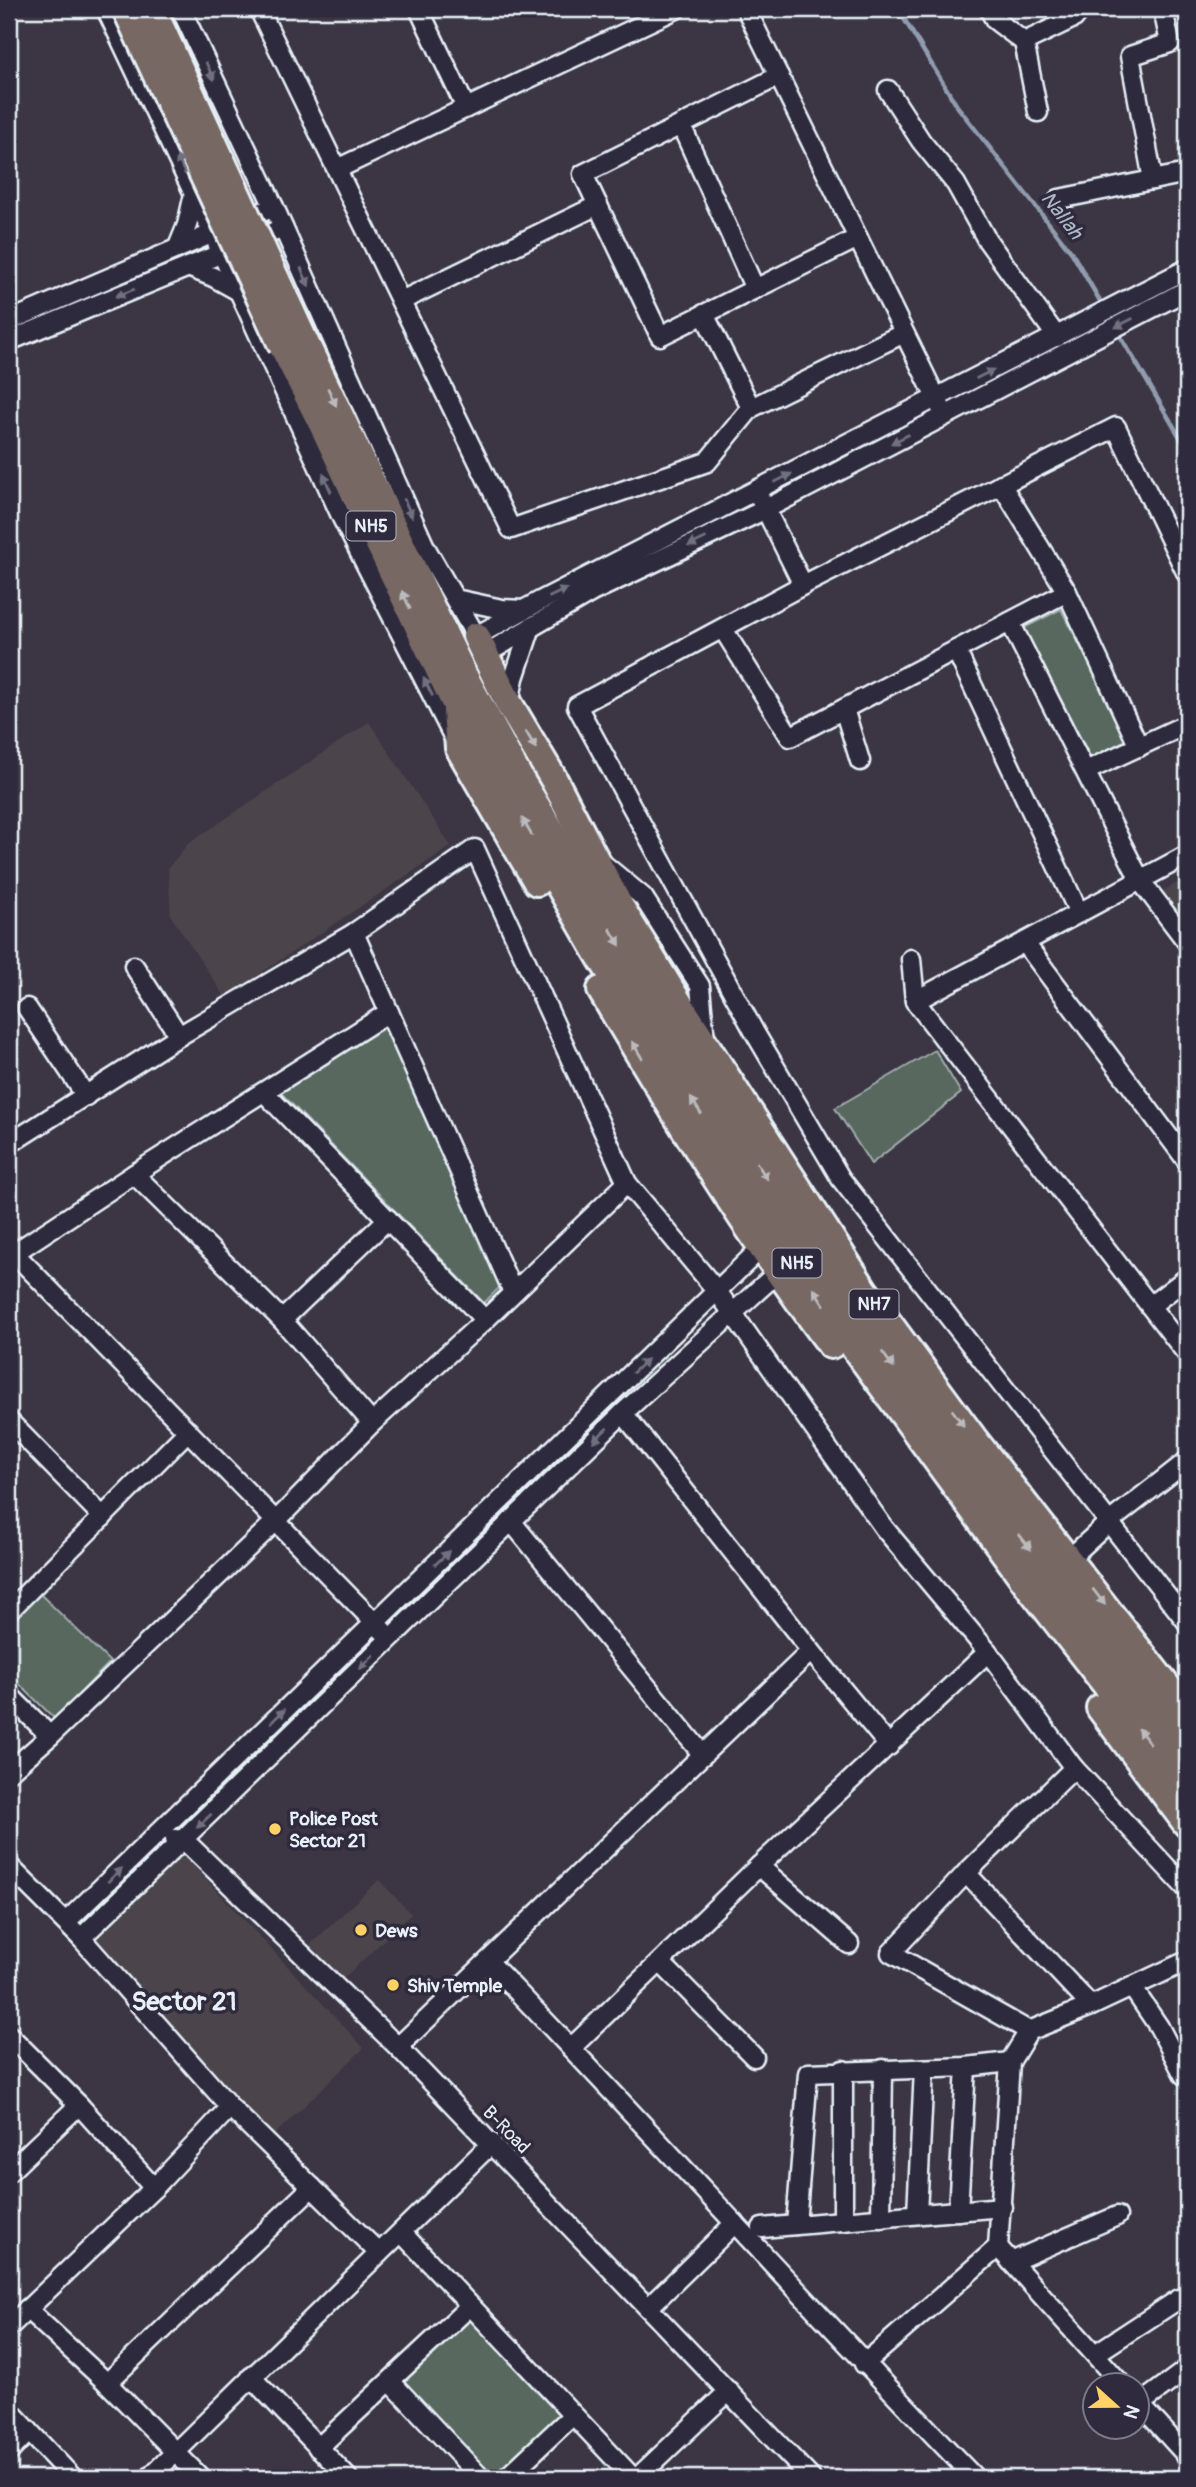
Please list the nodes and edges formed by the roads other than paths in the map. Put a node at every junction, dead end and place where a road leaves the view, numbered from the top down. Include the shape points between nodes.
1 (106, 9) edge
2 (126, 9) edge
3 (152, 9) edge
4 (181, 9) edge
5 (259, 9) edge
6 (419, 9) edge
7 (676, 9) edge
8 (746, 9) edge
9 (989, 9) edge
10 (1081, 9) edge
11 (1163, 9) edge
12 (1024, 42) junction
13 (779, 76) junction
14 (888, 90) dead end
15 (466, 108) junction
16 (1038, 112) dead end
17 (681, 125) junction
18 (337, 169) junction
19 (1187, 173) edge
20 (1153, 180) junction
21 (194, 194) junction
22 (1059, 199) dead end
23 (598, 205) junction
24 (274, 207) junction
25 (284, 228) junction
26 (214, 234) junction
27 (858, 238) junction
28 (178, 247) junction
29 (222, 254) junction
30 (188, 267) junction
31 (1187, 269) edge
32 (754, 289) junction
33 (1187, 290) edge
34 (240, 292) junction
35 (401, 301) junction
36 (704, 314) junction
37 (11, 327) edge
38 (904, 333) junction
39 (1057, 337) junction
40 (293, 341) junction
41 (936, 399) junction
42 (751, 408) junction
43 (944, 416) junction
44 (312, 425) junction
45 (1001, 484) junction
46 (757, 492) junction
47 (766, 509) junction
48 (1187, 574) edge
49 (803, 585) junction
50 (1067, 592) junction
51 (455, 599) junction
52 (528, 619) junction
53 (1010, 622) junction
54 (723, 629) junction
55 (482, 645) junction
56 (956, 650) junction
57 (509, 704) junction
58 (456, 706) junction
59 (844, 709) junction
60 (1187, 724) edge
61 (1139, 747) junction
62 (459, 748) junction
63 (860, 761) dead end
64 (1086, 771) junction
65 (1187, 855) edge
66 (592, 868) junction
67 (1140, 880) junction
68 (1079, 913) junction
69 (354, 933) junction
70 (1187, 942) edge
71 (1025, 943) junction
72 (911, 958) dead end
73 (134, 966) dead end
74 (915, 1001) junction
75 (27, 1008) dead end
76 (389, 1012) junction
77 (179, 1035) junction
78 (697, 1044) junction
79 (264, 1092) junction
80 (86, 1096) junction
81 (9, 1144) edge
82 (1187, 1160) edge
83 (134, 1174) junction
84 (627, 1183) junction
85 (388, 1219) junction
86 (761, 1248) junction
87 (12, 1251) edge
88 (777, 1273) junction
89 (1187, 1278) edge
90 (717, 1291) junction
91 (513, 1292) junction
92 (1150, 1306) junction
93 (733, 1313) junction
94 (282, 1320) junction
95 (485, 1320) junction
96 (1187, 1354) edge
97 (614, 1391) junction
98 (626, 1410) junction
99 (372, 1423) junction
100 (10, 1426) edge
101 (188, 1431) junction
102 (1187, 1461) edge
103 (103, 1517) junction
104 (276, 1521) junction
105 (511, 1521) junction
106 (1108, 1523) junction
107 (1069, 1559) junction
108 (9, 1611) edge
109 (1187, 1622) edge
110 (375, 1623) junction
111 (390, 1639) junction
112 (1121, 1645) junction
113 (811, 1651) junction
114 (988, 1652) junction
115 (1087, 1676) junction
116 (9, 1695) edge
117 (1187, 1712) edge
118 (50, 1736) junction
119 (889, 1746) junction
120 (1187, 1747) edge
121 (703, 1755) junction
122 (1074, 1768) junction
123 (9, 1772) edge
124 (1187, 1788) edge
125 (1187, 1824) edge
126 (154, 1837) junction
127 (184, 1840) junction
128 (9, 1866) edge
129 (759, 1866) junction
130 (966, 1873) junction
131 (1187, 1889) edge
132 (66, 1922) junction
133 (81, 1938) junction
134 (849, 1944) dead end
135 (488, 1961) junction
136 (1187, 1961) edge
137 (661, 1963) junction
138 (1132, 1987) junction
139 (1091, 2006) junction
140 (1029, 2031) junction
141 (9, 2037) edge
142 (398, 2047) junction
143 (571, 2048) junction
144 (754, 2057) dead end
145 (1010, 2062) junction
146 (965, 2067) junction
147 (883, 2069) junction
148 (924, 2069) junction
149 (844, 2070) junction
150 (1187, 2076) edge
151 (79, 2105) junction
152 (230, 2107) junction
153 (492, 2143) junction
154 (9, 2172) edge
155 (312, 2187) junction
156 (154, 2188) junction
157 (1002, 2207) junction
158 (958, 2211) junction
159 (917, 2214) junction
160 (1117, 2216) dead end
161 (881, 2218) junction
162 (843, 2221) junction
163 (735, 2223) junction
164 (796, 2225) junction
165 (762, 2228) dead end
166 (401, 2232) junction
167 (998, 2247) junction
168 (379, 2253) junction
169 (1011, 2262) junction
170 (1187, 2301) edge
171 (470, 2306) junction
172 (649, 2307) junction
173 (27, 2309) junction
174 (9, 2327) edge
175 (1095, 2354) junction
176 (863, 2364) junction
177 (1187, 2369) edge
178 (1111, 2372) edge
179 (251, 2377) junction
180 (390, 2381) junction
181 (107, 2383) junction
182 (729, 2391) junction
183 (1150, 2394) edge
184 (9, 2410) edge
185 (573, 2415) junction
186 (1150, 2415) edge
187 (29, 2431) junction
188 (318, 2448) junction
189 (9, 2452) edge
190 (176, 2454) junction
191 (1187, 2456) edge
192 (965, 2475) edge
193 (806, 2476) edge
194 (73, 2478) edge
195 (149, 2478) edge
196 (201, 2478) edge
197 (348, 2478) edge
198 (481, 2478) edge
199 (506, 2478) edge
200 (635, 2478) edge

21 -> 1 street
2 - 40 highway, NH5, bridge
3 - 40 highway, NH5, bridge
4 -> 24 street
5 - 18 street
6 - 15 street
7 - 15 street
8 - 13 street
9 - 12 street via 995,20
10 - 12 street via 1074,18
11 - 20 street via 1170,43 1130,56
12 - 16 street
13 - 17 street
13 - 27 street
14 - 39 street
15 - 18 street
17 - 23 street via 583,174
17 - 32 street
18 - 35 street
19 - 20 street
20 - 22 street
21 - 26 street
21 - 28 street
23 - 35 street
23 - 36 street via 660,336
24 - 25 street
24 - 26 street
25 - 29 street
25 -> 51 street via 425,547
26 - 28 street
26 - 29 street
27 - 32 street
27 - 38 street
28 - 37 street
29 - 30 street
29 - 34 street
30 - 34 street
30 -> 37 street
31 - 39 street
32 - 36 street
33 -> 43 street
34 - 44 street
35 - 42 street via 511,529 707,462
36 - 42 street
38 - 41 street
38 - 42 street
41 -> 39 street
40 - 44 highway, NH5
40 -> 66 highway, NH5 via 521,781
41 - 43 street
46 -> 41 street
43 -> 47 street
58 -> 44 highway, NH5
62 -> 44 street via 342,518
45 - 48 street via 1116,426
45 - 49 street
45 - 50 street
46 - 47 street
52 -> 46 street
47 - 49 street
47 -> 52 street
49 - 54 street
50 - 53 street
50 - 61 street
51 - 52 street
51 - 55 street
52 - 55 street
52 - 57 street
53 - 56 street
53 - 64 street
54 - 59 street via 790,737
54 - 106 street via 577,706 755,1033 841,1179
55 - 57 highway
56 - 59 street
56 - 68 street
57 -> 66 highway via 553,778
58 - 62 highway
115 -> 58 highway, NH5 via 1031,1589 830,1313 601,958
59 - 63 street
60 - 61 street
61 - 64 street
86 -> 62 highway via 684,1130
64 - 67 street
65 - 67 street
66 -> 78 highway, NH5
66 - 78 street via 643,897 700,986
67 - 68 street
67 - 70 street
68 - 71 street
69 - 76 street
69 - 77 street
69 - 84 street via 475,849
71 - 74 street
71 - 82 street
72 - 74 street
73 - 77 street
74 - 92 street
75 - 80 street
76 - 79 street
76 - 91 street
77 - 80 street
78 -> 107 highway, NH7 via 864,1290
78 -> 112 highway, NH5 via 848,1304 950,1446
79 - 83 street
79 - 85 street
80 - 81 street
83 - 87 street
83 - 94 street
84 - 90 street
84 - 91 street
85 - 94 street
85 - 95 street
86 - 88 highway
86 - 90 street
87 - 101 street
88 - 93 street
88 - 115 highway
89 - 92 street
90 - 93 street
97 -> 90 street
91 - 95 street
92 - 96 street
93 - 98 street
93 - 114 street via 884,1528
94 - 99 street
95 - 99 street
97 - 98 street
110 -> 97 street
98 -> 105 street
98 - 113 street
99 - 104 street
100 - 103 street
101 - 103 street
101 - 104 street
102 - 106 street
103 - 108 street
104 - 110 street
104 - 118 street
105 - 111 street
105 - 121 street
106 - 107 street
106 - 109 street
107 -> 112 highway, NH7
110 - 111 street
126 -> 110 street
111 -> 127 street
112 - 117 highway, NH7
112 - 120 highway, NH5
113 - 119 street
113 - 121 street
114 - 119 street
114 - 122 street
124 -> 115 highway, NH5
115 - 125 highway
116 - 118 street
118 - 123 street
119 - 129 street
121 - 135 street
122 - 130 street
122 - 131 street
126 - 127 street
132 -> 126 street
127 - 133 street
127 - 142 street, B-Road
128 - 132 street
129 - 134 street
129 - 137 street
130 - 139 street
130 - 140 street via 891,1953
132 - 133 street
133 - 152 street
135 - 142 street
135 - 143 street
136 - 138 street
137 - 143 street
137 - 144 street
138 - 139 street
138 - 150 street
139 - 140 street
140 - 145 street
141 - 151 street
142 - 153 street, B-Road
143 - 163 street
145 - 146 street
145 - 157 street
146 - 148 street
146 - 158 street
147 - 148 street
147 - 149 street
147 - 161 street
148 - 159 street
149 - 162 street
149 - 164 street via 808,2073
151 - 154 street
151 - 156 street
152 - 155 street
152 - 156 street
153 - 166 street
153 - 172 street, B-Road
155 - 168 street
155 - 181 street
156 - 173 street
157 - 158 street
157 - 167 street
158 - 159 street
159 - 161 street
160 - 169 street
161 - 162 street
162 - 164 street
163 - 172 street
163 - 176 street
164 - 165 street
166 - 168 street
166 - 171 street
167 - 169 street
167 - 176 street
168 - 179 street
169 - 175 street
170 - 175 street via 1179,2299
171 - 180 street
171 - 185 street
172 - 182 street, B-Road
173 - 174 street
173 - 181 street
175 - 178 street
176 - 192 street
177 - 183 street
179 - 188 street
179 - 190 street
180 - 188 street
180 - 198 street
181 - 190 street
182 - 193 street, B-Road
182 - 200 street
184 - 187 street
185 - 199 street
185 - 200 street
186 - 191 street
187 - 189 street
187 - 194 street
188 - 197 street
190 - 195 street
190 - 196 street

